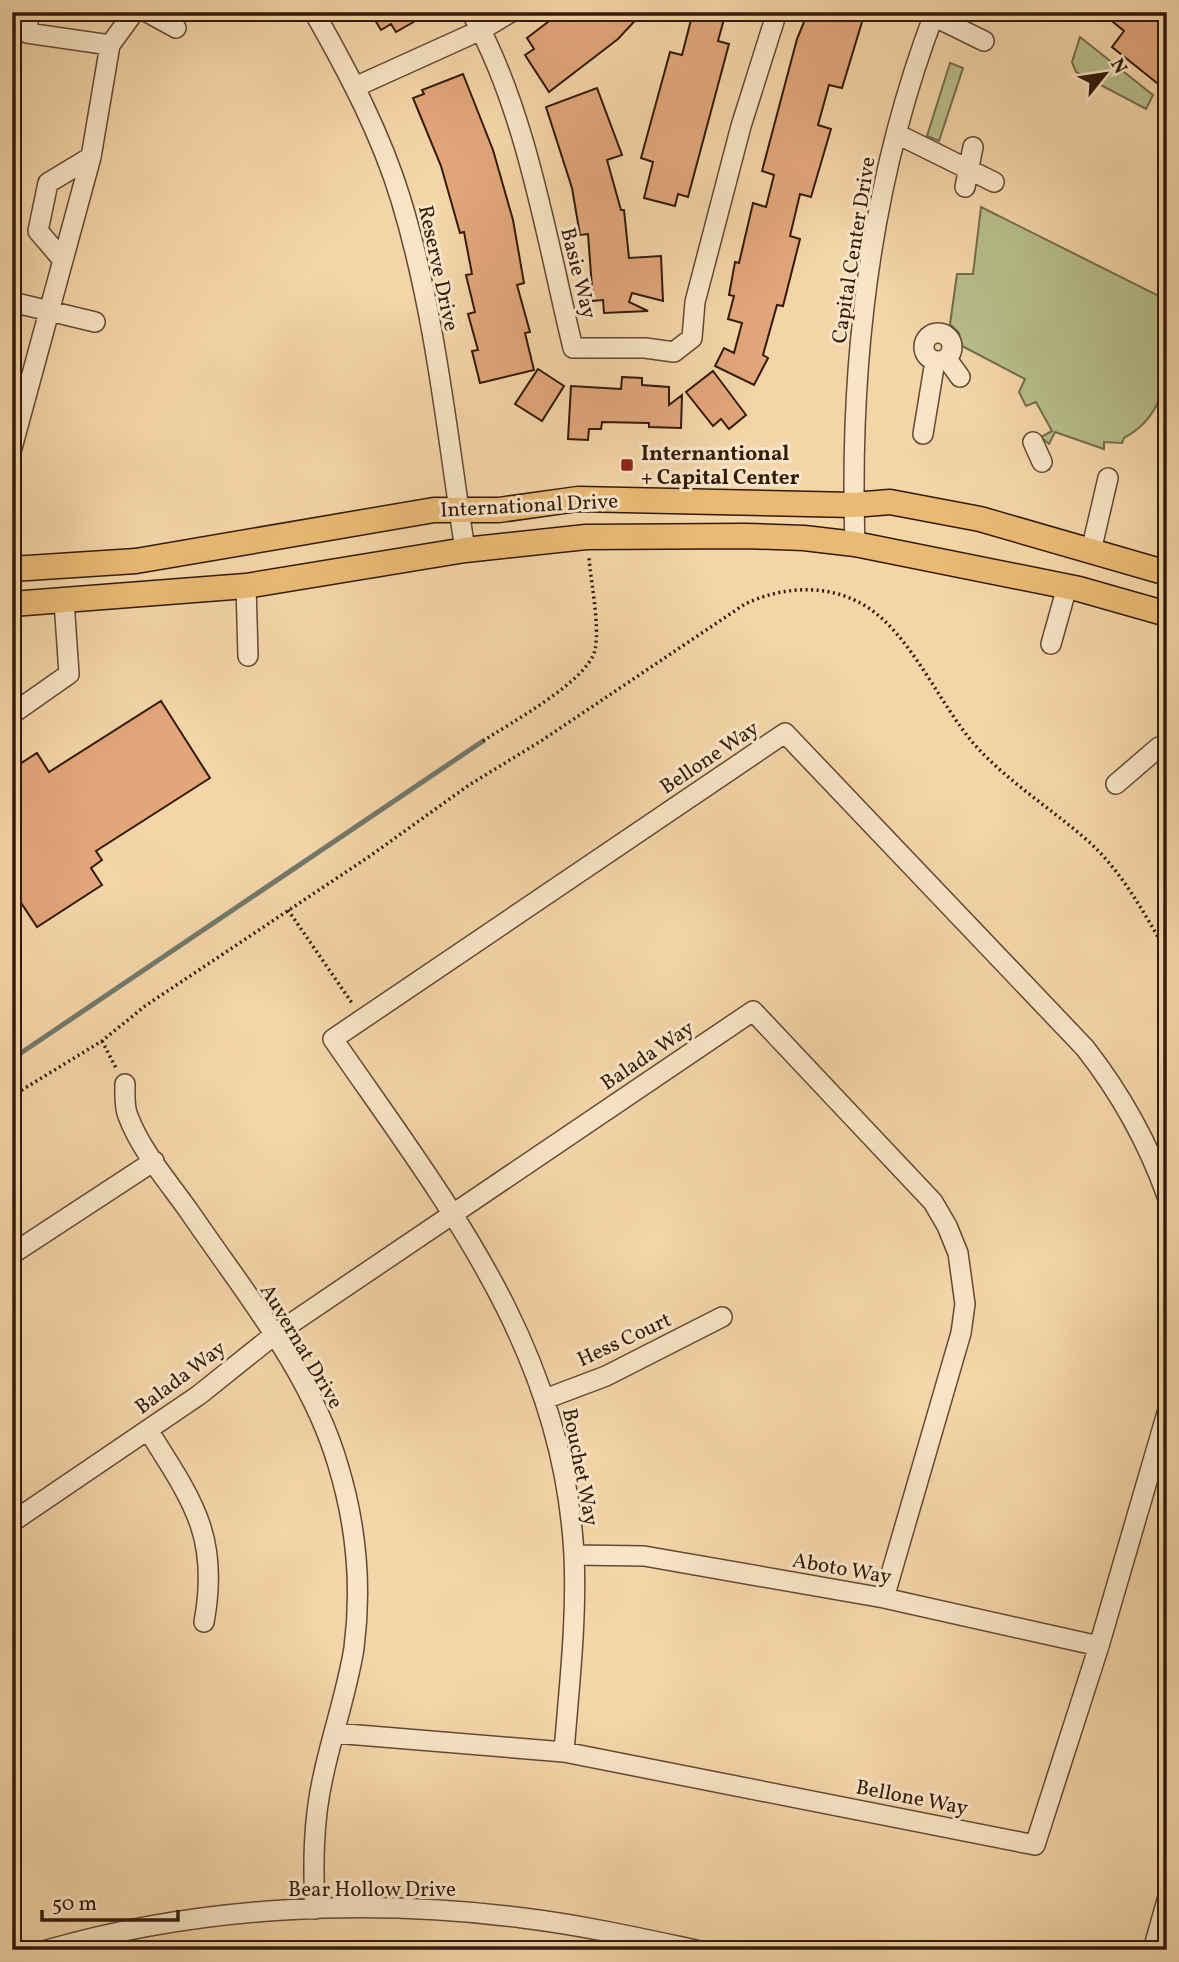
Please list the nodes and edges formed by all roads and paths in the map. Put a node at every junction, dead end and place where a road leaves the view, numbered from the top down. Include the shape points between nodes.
1 (29, 12) edge
2 (134, 12) edge
3 (147, 12) edge
4 (314, 12) edge
5 (471, 12) edge
6 (511, 12) edge
7 (777, 12) edge
8 (934, 14) edge
9 (176, 28) dead end
10 (481, 30) junction
11 (984, 41) dead end
12 (110, 45) junction
13 (355, 87) junction
14 (897, 134) junction
15 (974, 147) dead end
16 (91, 157) junction
17 (967, 178) junction
18 (994, 183) dead end
19 (62, 260) junction
20 (12, 302) edge
21 (47, 310) junction
22 (95, 322) dead end
23 (960, 377) dead end
24 (923, 434) dead end
25 (1032, 442) dead end
26 (12, 447) edge
27 (1042, 462) dead end
28 (1108, 478) dead end
29 (853, 505) junction
30 (459, 511) junction
31 (855, 544) junction
32 (465, 550) junction
33 (1091, 551) junction
34 (589, 557) dead end
35 (12, 569) edge
36 (1167, 573) edge
37 (246, 586) junction
38 (1067, 587) junction
39 (64, 601) junction
40 (12, 604) edge
41 (1164, 612) edge
42 (1051, 643) dead end
43 (248, 656) dead end
44 (12, 714) edge
45 (483, 741) dead end
46 (1159, 747) dead end
47 (1116, 784) dead end
48 (288, 910) junction
49 (1167, 952) edge
50 (363, 1019) junction
51 (102, 1041) junction
52 (124, 1084) joint
53 (12, 1096) edge
54 (154, 1160) junction
55 (1167, 1196) edge
56 (453, 1213) junction
57 (12, 1254) edge
58 (722, 1317) dead end
59 (274, 1335) junction
60 (545, 1399) junction
61 (1167, 1413) edge
62 (148, 1430) junction
63 (12, 1522) edge
64 (574, 1555) junction
65 (884, 1598) junction
66 (204, 1622) dead end
67 (1099, 1646) junction
68 (334, 1732) junction
69 (564, 1752) junction
70 (1167, 1900) edge
71 (315, 1909) junction
72 (120, 1941) edge
73 (623, 1943) edge
74 (47, 1950) edge
75 (696, 1950) edge
76 (1153, 1950) edge

1 - 12 street via 27,33
2 - 12 street
3 - 9 street
4 - 13 street, Reserve Drive
5 - 10 street, Basie Way
6 - 10 street
7 - 10 street, Basie Way via 741,126 695,302 692,338 674,352 573,348 528,167 506,92
8 - 11 street
8 - 14 street, Capital Center Drive
10 - 13 street
12 - 16 street
13 - 30 street, Reserve Drive via 383,147 415,249
14 - 17 street
14 - 29 street, Capital Center Drive via 866,287 854,426
15 - 17 street
16 - 19 street
16 - 19 street via 48,183 38,231
17 - 18 street
19 - 21 street
20 - 21 street
21 - 22 street
21 - 26 street
23 - 24 street via 941,360
25 - 27 street
28 - 33 street
29 - 30 main road, International Drive via 578,499
29 - 31 street, Capital Center Drive
29 - 33 main road, International Drive via 890,502 954,514
30 - 32 street, Reserve Drive
30 - 35 main road, International Drive via 434,510 136,561
31 - 32 main road, International Drive via 746,536 586,537
31 - 38 main road, International Drive
32 - 37 main road, International Drive
33 - 36 main road, International Drive
34 - 45 path via 595,640 591,660 562,687
37 - 39 main road, International Drive
37 - 43 street
38 - 41 main road, International Drive
38 - 42 street
39 - 40 main road, International Drive
39 - 44 street via 68,674
46 - 47 street
48 - 49 path via 745,604 792,590 823,591 868,607 890,628 972,741 1003,775 1111,864
48 - 50 path
48 - 51 path via 145,1006
50 - 55 street, Bellone Way via 785,733 1085,1048 1137,1122
50 - 56 street, Bellone Way via 333,1039
51 - 52 path
51 - 53 path
52 - 54 street, Auvernat Drive via 127,1115
54 - 57 street
54 - 59 street, Auvernat Drive
56 - 59 street, Balada Way
56 - 60 street, Bouchet Way via 508,1308
56 - 65 street, Balada Way via 753,1011 919,1185 947,1226 958,1254 965,1304 961,1333
58 - 60 street, Hess Court via 606,1376
59 - 62 street, Balada Way
59 - 68 street, Auvernat Drive via 321,1418 350,1508 358,1601 354,1648
60 - 64 street, Bouchet Way via 566,1486
61 - 67 street, Bellone Way
62 - 63 street, Balada Way
62 - 66 street via 188,1495 206,1542 210,1571
64 - 65 street, Aboto Way via 644,1556
64 - 69 street, Bouchet Way
65 - 67 street, Aboto Way
67 - 69 street, Bellone Way via 1035,1845
68 - 69 street, Bellone Way
68 - 71 street, Auvernat Drive via 315,1824
70 - 76 street
71 - 72 street, Bear Hollow Drive via 216,1917
71 - 73 street, Bear Hollow Drive via 448,1910 523,1918
72 - 74 street, Bear Hollow Drive
73 - 75 street, Bear Hollow Drive

